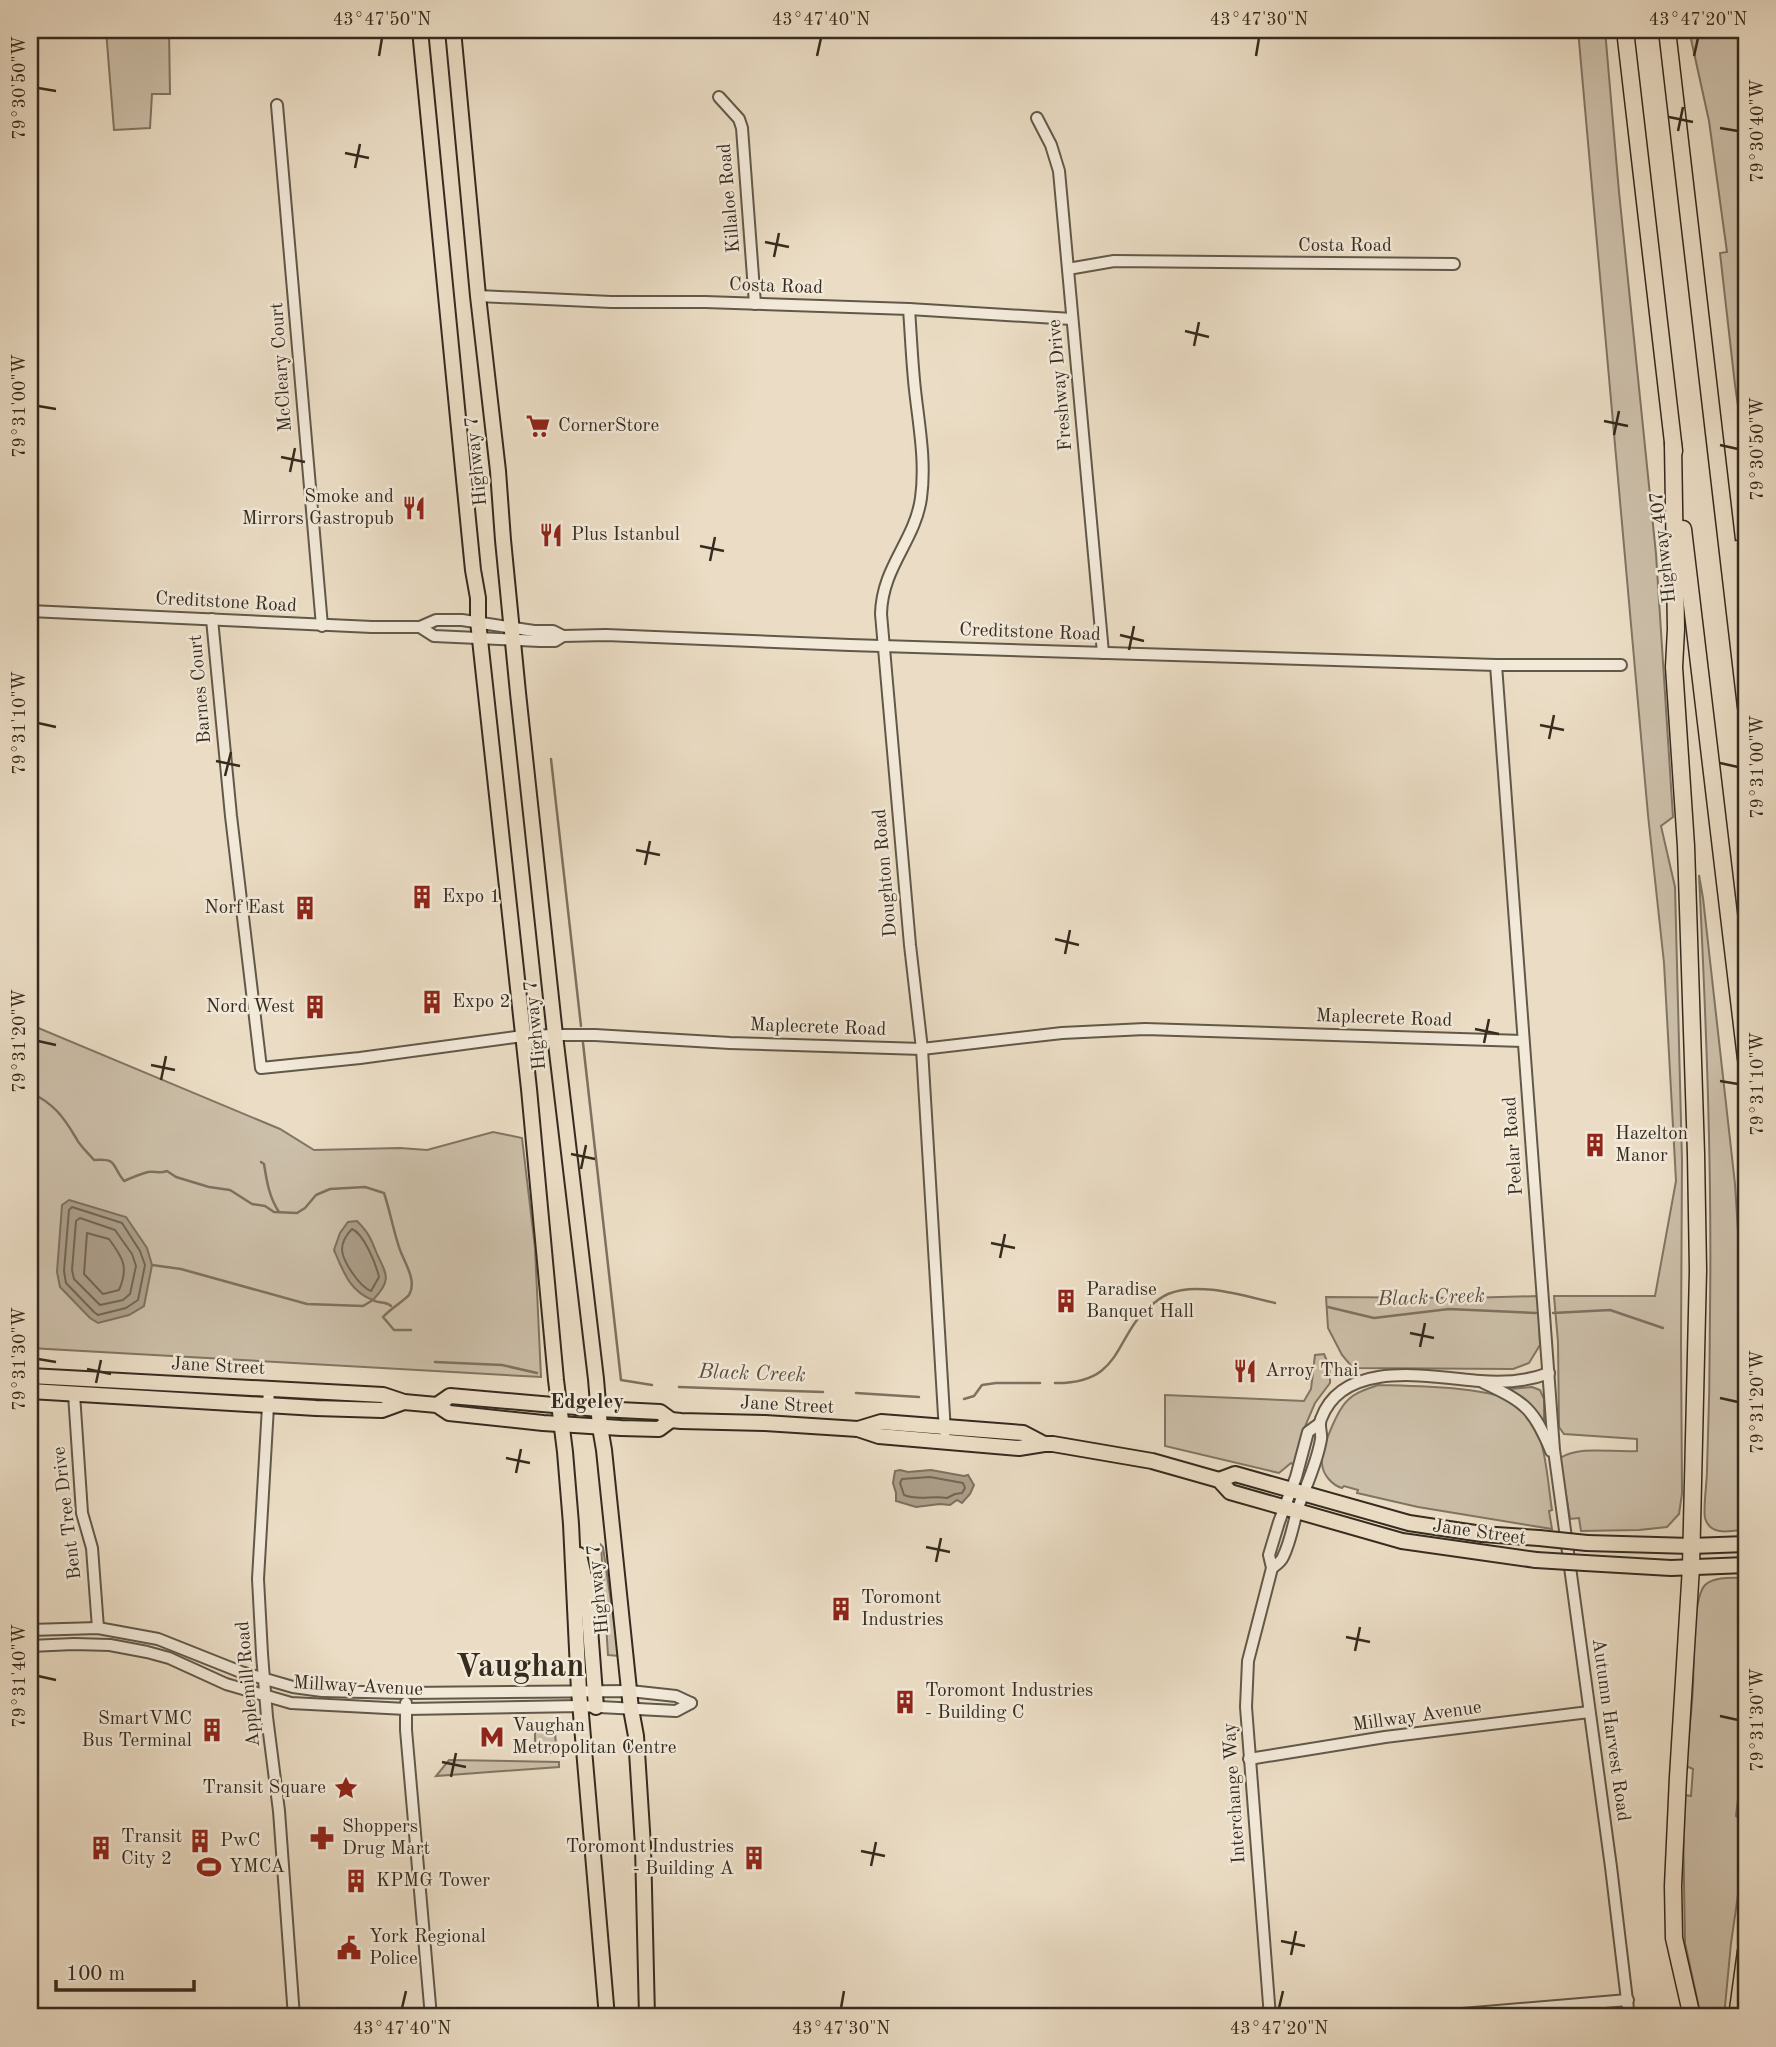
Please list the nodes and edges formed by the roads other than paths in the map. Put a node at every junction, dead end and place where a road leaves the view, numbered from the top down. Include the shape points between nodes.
1 (421, 30) edge
2 (453, 30) edge
3 (1625, 30) edge
4 (1667, 30) edge
5 (719, 97) dead end
6 (277, 104) dead end
7 (1037, 118) dead end
8 (1454, 264) dead end
9 (1068, 269) junction
10 (478, 296) junction
11 (755, 304) junction
12 (909, 309) junction
13 (1072, 318) junction
14 (1673, 444) junction
15 (1721, 475) junction
16 (1746, 594) edge
17 (30, 611) edge
18 (212, 619) junction
19 (478, 621) junction
20 (322, 626) junction
21 (421, 627) junction
22 (514, 634) junction
23 (480, 638) junction
24 (884, 646) junction
25 (1103, 653) junction
26 (1496, 665) junction
27 (1621, 665) dead end
28 (1746, 707) edge
29 (243, 922) joint
30 (555, 1035) junction
31 (523, 1036) junction
32 (1523, 1041) junction
33 (922, 1049) junction
34 (1746, 1059) edge
35 (1549, 1373) junction
36 (30, 1376) edge
37 (1482, 1382) junction
38 (269, 1389) junction
39 (30, 1391) edge
40 (74, 1394) junction
41 (404, 1402) junction
42 (268, 1405) junction
43 (437, 1405) junction
44 (559, 1406) junction
45 (598, 1409) junction
46 (671, 1420) junction
47 (561, 1424) junction
48 (600, 1427) junction
49 (945, 1434) junction
50 (1556, 1465) junction
51 (1219, 1480) junction
52 (1298, 1491) junction
53 (1291, 1509) junction
54 (1740, 1545) edge
55 (1691, 1546) junction
56 (1740, 1565) edge
57 (1691, 1567) junction
58 (97, 1628) junction
59 (30, 1630) edge
60 (30, 1646) edge
61 (265, 1679) junction
62 (587, 1691) junction
63 (630, 1691) junction
64 (405, 1693) junction
65 (266, 1695) junction
66 (588, 1707) junction
67 (406, 1709) junction
68 (631, 1709) junction
69 (1589, 1712) junction
70 (1249, 1759) junction
71 (1746, 1951) edge
72 (1628, 2000) junction
73 (294, 2017) edge
74 (431, 2017) edge
75 (607, 2017) edge
76 (648, 2017) edge
77 (1270, 2017) edge
78 (1427, 2017) edge
79 (1629, 2017) edge
80 (1692, 2017) edge
81 (1737, 2017) edge

1 - 19 main road, Highway 7
2 - 10 main road, Highway 7
3 - 14 highway, Highway 407
4 - 15 highway
5 - 11 street, Killaloe Road via 742,128
6 - 20 street, McCleary Court
7 - 9 street, Freshway Drive via 1059,172
8 - 9 street, Costa Road via 1114,261
9 - 13 street, Freshway Drive
10 - 11 street, Costa Road
10 - 22 main road, Highway 7
11 - 12 street, Costa Road
12 - 13 street, Costa Road
12 - 24 street, Doughton Road via 923,457 921,498 883,590
13 - 25 street, Freshway Drive
14 - 34 highway, Highway 407
14 - 55 highway via 1674,667 1686,846 1697,1180
15 - 16 highway
15 - 28 highway
17 - 18 street, Creditstone Road
18 - 20 street, Creditstone Road
18 - 29 street, Barnes Court
19 - 21 street, Creditstone Road via 436,620
19 - 22 street, Creditstone Road
19 - 23 main road, Highway 7
20 - 21 street, Creditstone Road
21 - 23 street, Creditstone Road via 434,636
22 - 23 street, Creditstone Road
22 - 24 street, Creditstone Road via 555,641 563,636 606,635
22 - 30 main road, Highway 7
23 - 31 main road, Highway 7
24 - 25 street, Creditstone Road
24 - 33 street, Doughton Road
25 - 26 street, Creditstone Road
26 - 27 street, Creditstone Road
26 - 32 street, Peelar Road
29 - 31 street, Maplecrete Road via 261,1068
30 - 31 street, Maplecrete Road
30 - 33 street, Maplecrete Road
30 - 45 main road, Highway 7
31 - 44 main road, Highway 7
32 - 33 street, Maplecrete Road via 1145,1029
32 - 35 street, Peelar Road
33 - 49 street, Doughton Road
35 - 37 street
35 - 50 street, Peelar Road
36 - 38 main road, Jane Street
37 - 50 street via 1519,1400 1530,1411
37 - 52 street via 1421,1376 1357,1382 1335,1397 1322,1414 1309,1480
38 - 41 main road, Jane Street via 383,1395
38 - 42 street, Applemill Road
39 - 40 main road, Jane Street
40 - 42 main road, Jane Street
40 - 58 street, Bent Tree Drive via 82,1513 92,1548
41 - 42 main road, Jane Street via 382,1409
41 - 43 main road, Jane Street
42 - 61 street, Applemill Road via 258,1579
43 - 44 main road, Jane Street via 450,1396
43 - 47 main road, Jane Street via 449,1413
44 - 45 main road, Jane Street
44 - 47 main road, Highway 7
45 - 46 main road, Jane Street via 660,1412
45 - 48 main road, Highway 7
46 - 48 main road, Jane Street via 659,1429
46 - 49 main road, Jane Street via 858,1429 879,1436
47 - 48 main road, Jane Street
47 - 62 main road, Highway 7
48 - 63 main road, Highway 7
49 - 51 main road, Jane Street via 1019,1448 1044,1444 1152,1461
50 - 69 street, Autumn Harvest Road
51 - 52 main road, Jane Street via 1235,1474
51 - 53 main road, Jane Street via 1230,1492
52 - 53 street
52 - 55 main road, Jane Street, bridge via 1409,1523 1482,1534 1587,1544
53 - 57 main road, Jane Street, bridge via 1402,1541 1536,1560
53 - 70 street, Interchange Way via 1283,1559 1272,1568 1248,1661
54 - 55 main road, Jane Street
55 - 57 highway
56 - 57 main road, Jane Street
57 - 80 highway via 1673,1886 1674,1938
58 - 59 street, Millway Avenue
58 - 61 street, Millway Avenue via 158,1639
60 - 65 street, Millway Avenue via 110,1645 147,1652
61 - 64 street, Millway Avenue via 322,1692
61 - 65 street, Applemill Road
62 - 63 street, Millway Avenue
62 - 64 street, Millway Avenue
62 - 66 main road, Highway 7
63 - 68 main road, Highway 7
63 - 68 street, Millway Avenue via 676,1696 691,1703 676,1711
64 - 67 street
65 - 67 street, Millway Avenue via 290,1703
65 - 73 street, Applemill Road
66 - 67 street, Millway Avenue
66 - 68 street, Millway Avenue
66 - 75 main road, Highway 7
67 - 74 street
68 - 76 main road, Highway 7 via 642,1832
69 - 70 street, Millway Avenue
69 - 72 street, Autumn Harvest Road
70 - 77 street, Interchange Way
71 - 81 highway
72 - 78 street
72 - 79 street, Autumn Harvest Road

